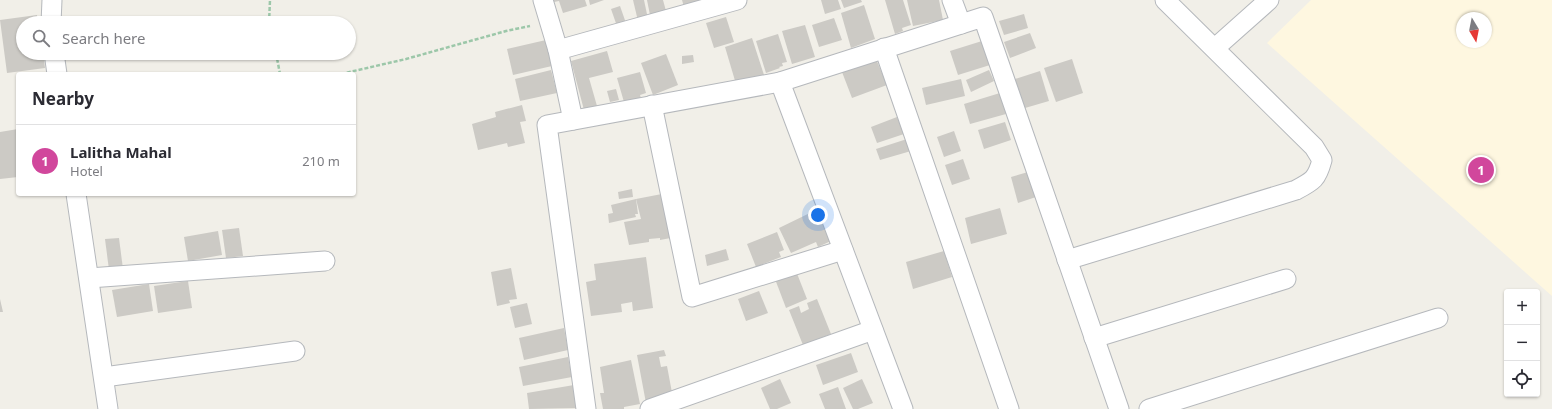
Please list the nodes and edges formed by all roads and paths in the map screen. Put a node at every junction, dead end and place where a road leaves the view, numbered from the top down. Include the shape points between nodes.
1 (52, 0) edge
2 (270, 0) edge
3 (543, 0) edge
4 (737, 0) edge
5 (952, 0) edge
6 (1165, 0) edge
7 (1268, 0) edge
8 (51, 16) edge
9 (269, 16) edge
10 (549, 22) junction
11 (961, 24) junction
12 (884, 48) junction
13 (1215, 48) junction
14 (558, 50) junction
15 (55, 60) edge
16 (277, 60) edge
17 (57, 72) edge
18 (280, 72) edge
19 (350, 72) edge
20 (780, 82) junction
21 (652, 105) junction
22 (573, 120) junction
23 (76, 196) edge
24 (843, 250) junction
25 (1067, 260) junction
26 (325, 261) dead end
27 (88, 278) junction
28 (1286, 279) dead end
29 (1438, 318) dead end
30 (873, 330) junction
31 (1094, 338) junction
32 (296, 351) dead end
33 (104, 377) junction
34 (108, 409) edge
35 (586, 409) edge
36 (650, 409) edge
37 (902, 409) edge
38 (1009, 409) edge
39 (1119, 409) edge
40 (1149, 409) edge

1 - 8 street
2 - 9 path
3 - 10 street
4 - 14 street
5 - 11 street
6 - 13 street
7 - 13 street
10 - 14 street
10 - 19 path
11 - 12 street
11 - 25 street via 983,17
12 - 20 street
12 - 38 street
13 - 25 street via 1314,147 1322,160 1313,181 1296,190
14 - 22 street
15 - 17 street
16 - 18 path
20 - 21 street
20 - 24 street
21 - 22 street
21 - 24 street via 692,297
22 - 35 street via 547,124
23 - 27 street
24 - 30 street
25 - 31 street
26 - 27 street
27 - 33 street
28 - 31 street
29 - 40 street
30 - 36 street
30 - 37 street
31 - 39 street
32 - 33 street
33 - 34 street

